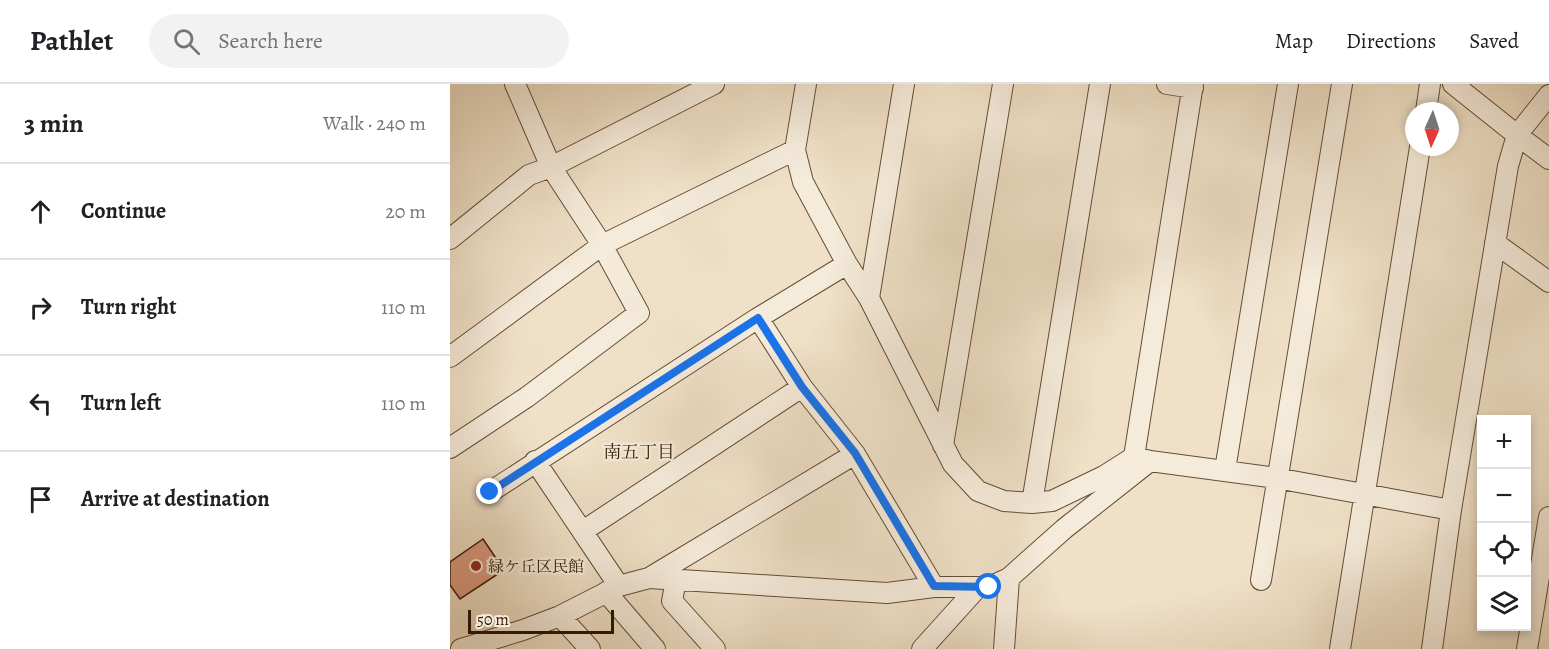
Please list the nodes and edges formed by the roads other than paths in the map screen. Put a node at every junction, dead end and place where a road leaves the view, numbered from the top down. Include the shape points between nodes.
1 (515, 84) edge
2 (714, 84) edge
3 (806, 84) edge
4 (904, 84) edge
5 (1003, 84) edge
6 (1100, 84) edge
7 (1167, 84) edge
8 (1288, 84) edge
9 (1342, 84) edge
10 (1430, 84) edge
11 (1454, 84) edge
12 (1193, 86) edge
13 (1549, 95) edge
14 (1427, 102) edge
15 (1517, 135) junction
16 (795, 150) junction
17 (1419, 156) edge
18 (1549, 159) edge
19 (551, 167) junction
20 (450, 239) edge
21 (1495, 243) junction
22 (602, 245) junction
23 (847, 264) junction
24 (1549, 282) edge
25 (869, 298) junction
26 (758, 318) junction
27 (450, 357) edge
28 (802, 387) junction
29 (943, 445) junction
30 (450, 448) edge
31 (855, 453) junction
32 (1142, 459) junction
33 (535, 461) junction
34 (1225, 470) junction
35 (1276, 478) junction
36 (490, 492) dead end
37 (1364, 493) junction
38 (1032, 503) junction
39 (1450, 510) junction
40 (1549, 517) edge
41 (583, 531) junction
42 (649, 578) junction
43 (1009, 579) junction
44 (676, 580) junction
45 (1261, 580) dead end
46 (934, 586) junction
47 (978, 587) junction
48 (613, 589) junction
49 (560, 616) junction
50 (466, 649) edge
51 (590, 649) edge
52 (656, 649) edge
53 (715, 649) edge
54 (922, 649) edge
55 (1004, 649) edge
56 (1340, 649) edge
57 (1432, 649) edge
58 (1527, 649) edge

1 - 19 street
2 - 19 street
3 - 16 street
4 - 25 street
5 - 29 street
6 - 38 street
7 - 12 street
8 - 34 street
9 - 35 street
10 - 14 street
11 - 15 street
12 - 32 street
13 - 15 street
15 - 18 street
15 - 21 street
16 - 22 street
16 - 23 street via 803,182
17 - 37 street
19 - 20 street via 529,175
19 - 22 street
21 - 24 street
21 - 39 street
22 - 27 street
22 - 30 street via 639,313 527,397
23 - 25 street
23 - 26 street
25 - 29 street
26 - 28 street
26 - 33 street
28 - 31 street
28 - 41 street
29 - 38 street via 953,464 978,491 1004,501
31 - 42 street
31 - 46 street
32 - 34 street
32 - 38 street via 1052,501
32 - 43 street
33 - 36 street
33 - 41 street
34 - 35 street
35 - 37 street
35 - 45 street
37 - 39 street
37 - 56 street
39 - 57 street
40 - 58 street
41 - 48 street
42 - 44 street
42 - 48 street
43 - 47 street
43 - 55 street
44 - 46 street via 887,593
44 - 53 street via 672,601
46 - 47 street
47 - 54 street
48 - 49 street
48 - 52 street
49 - 50 street
49 - 51 street

